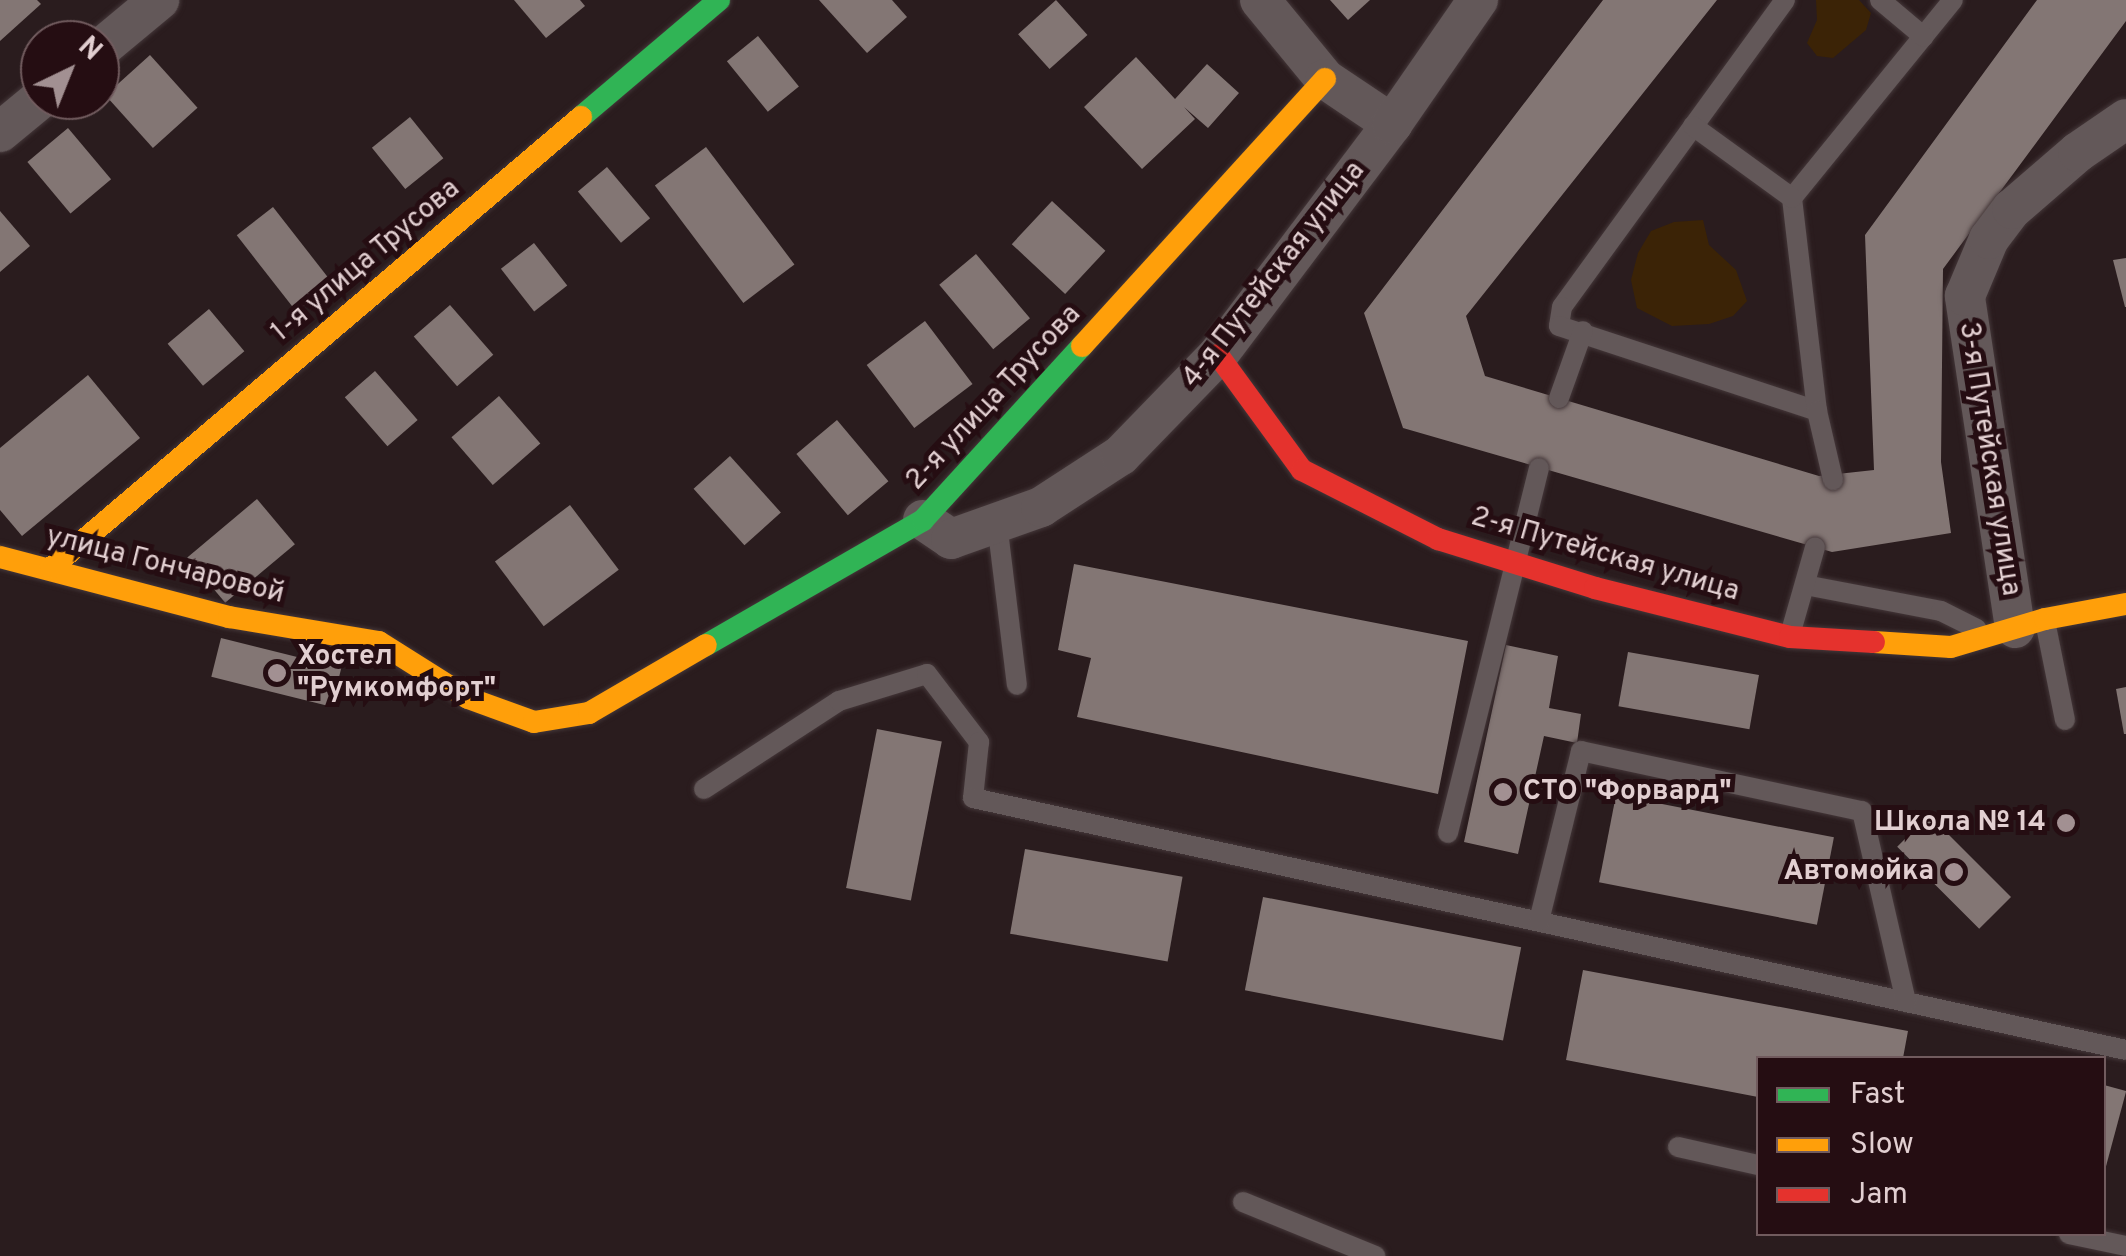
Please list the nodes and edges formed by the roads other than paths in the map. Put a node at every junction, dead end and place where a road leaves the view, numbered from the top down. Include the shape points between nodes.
1 (159, 0) edge
2 (719, 0) edge
3 (1260, 0) edge
4 (1478, 0) edge
5 (1785, 0) edge
6 (1880, 0) edge
7 (1952, 0) edge
8 (120, 32) edge
9 (1924, 36) junction
10 (1325, 79) junction
11 (20, 115) edge
12 (2126, 119) edge
13 (1392, 124) junction
14 (1693, 126) junction
15 (0, 132) edge
16 (1792, 198) junction
17 (1583, 331) junction
18 (1218, 354) junction
19 (1559, 398) dead end
20 (1817, 411) junction
21 (1539, 468) dead end
22 (1834, 480) dead end
23 (923, 520) junction
24 (997, 522) junction
25 (1815, 547) dead end
26 (0, 557) edge
27 (1513, 562) junction
28 (51, 568) junction
29 (1805, 586) junction
30 (2126, 604) edge
31 (2017, 628) junction
32 (1790, 637) junction
33 (1017, 685) dead end
34 (2065, 720) dead end
35 (534, 722) joint
36 (704, 789) dead end
37 (1448, 833) dead end
38 (1539, 922) junction
39 (1906, 1002) junction
40 (2126, 1050) edge
41 (1678, 1147) dead end
42 (1756, 1164) edge
43 (1242, 1202) dead end
44 (2078, 1236) edge
45 (2126, 1246) edge
46 (1375, 1256) edge

1 - 8 street
2 - 28 street, 1-я улица Трусова
3 - 10 street
4 - 13 street, 4-я Путейская улица
5 - 14 lane
6 - 9 lane
7 - 9 lane
9 - 16 lane
10 - 13 street
10 - 23 street, 2-я улица Трусова
11 - 15 street
12 - 31 street, 3-я Путейская улица via 2012,209 1989,239 1965,296
13 - 18 street, 4-я Путейская улица
14 - 16 lane
14 - 17 lane via 1562,307 1559,326
16 - 20 lane
17 - 19 lane
17 - 20 lane
18 - 24 street, 4-я Путейская улица via 1121,455 1041,507
18 - 27 street, 2-я Путейская улица via 1302,470 1438,538
20 - 22 lane
21 - 27 lane
23 - 24 street, 4-я Путейская улица via 951,540
23 - 35 street, 2-я улица Трусова via 589,713
24 - 33 lane
25 - 29 lane
26 - 28 street, улица Гончаровой
27 - 32 street, 2-я Путейская улица
27 - 37 lane
28 - 35 street, улица Гончаровой via 229,617 379,642 468,698
29 - 31 lane
29 - 32 lane
30 - 31 street, 2-я Путейская улица
31 - 32 street, 2-я Путейская улица via 1951,647
31 - 34 lane
36 - 38 lane via 839,701 927,674 979,742 973,798
38 - 39 lane
38 - 39 lane via 1581,751 1862,810
39 - 40 lane
41 - 42 lane
43 - 46 lane
44 - 45 lane

